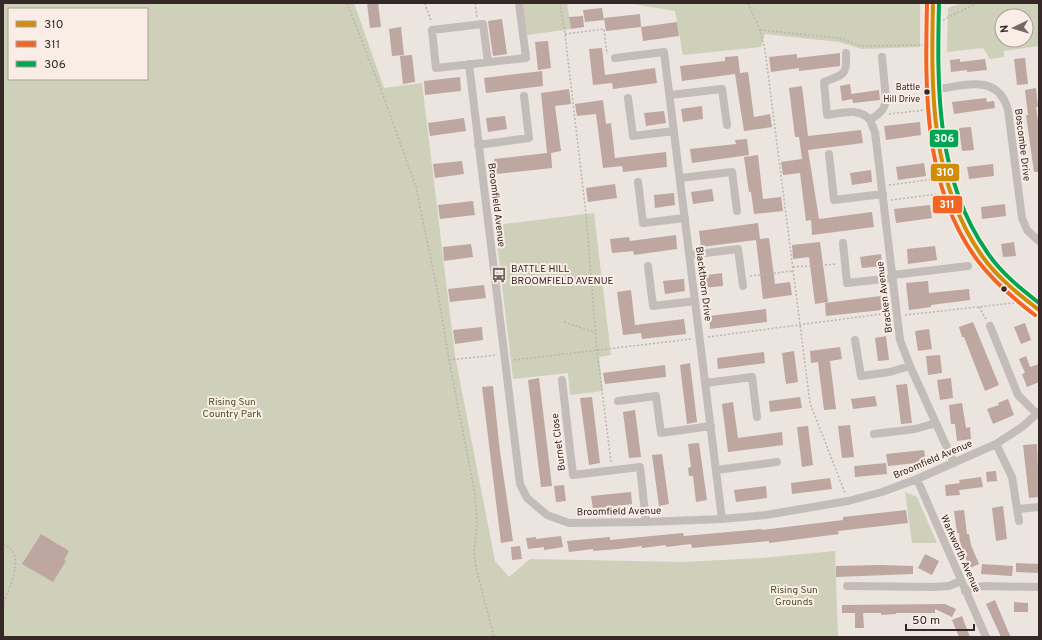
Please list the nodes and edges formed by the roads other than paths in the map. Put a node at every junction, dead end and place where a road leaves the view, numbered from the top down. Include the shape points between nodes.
1 (519, 3) edge
2 (933, 3) edge
3 (846, 53) dead end
4 (882, 57) dead end
5 (615, 58) road end
6 (488, 62) junction
7 (469, 64) junction
8 (934, 90) junction
9 (670, 95) junction
10 (524, 96) dead end
11 (628, 98) dead end
12 (870, 120) junction
13 (727, 125) dead end
14 (674, 131) junction
15 (478, 145) junction
16 (829, 154) dead end
17 (680, 178) junction
18 (638, 182) dead end
19 (882, 194) junction
20 (737, 211) dead end
21 (685, 218) junction
22 (1039, 241) edge
23 (843, 243) dead end
24 (690, 255) junction
25 (648, 266) dead end
26 (968, 266) dead end
27 (893, 276) junction
28 (743, 286) dead end
29 (695, 301) junction
30 (1039, 310) edge
31 (990, 326) road end
32 (855, 340) dead end
33 (910, 366) junction
34 (562, 380) dead end
35 (706, 383) junction
36 (618, 401) dead end
37 (1038, 413) edge
38 (757, 417) dead end
39 (936, 423) junction
40 (711, 426) junction
41 (874, 434) dead end
42 (996, 444) junction
43 (777, 462) dead end
44 (954, 463) junction
45 (716, 470) junction
46 (916, 479) junction
47 (1039, 507) edge
48 (1018, 509) junction
49 (722, 519) junction
50 (1020, 521) dead end
51 (646, 522) junction
52 (960, 581) junction
53 (847, 586) dead end
54 (1039, 587) edge
55 (965, 591) junction
56 (986, 637) edge

1 - 6 street via 526,58
2 - 8 street
3 - 12 street via 846,71 824,82 828,115 856,111 867,115
4 - 12 street via 886,105
5 - 9 street, Blackthorn Drive via 664,52
6 - 7 street
6 - 7 street via 483,24 432,30 436,68
7 - 15 street, Broomfield Avenue
8 - 22 street, Boscombe Drive via 981,84 994,88 1004,98 1008,110 1022,218 1027,230
8 - 30 street via 941,156 949,192 961,221 981,255 1006,284
9 - 13 street via 722,89
9 - 14 street, Blackthorn Drive
10 - 15 street via 529,138
11 - 14 street via 633,136
12 - 19 street, Bracken Avenue via 874,132
14 - 17 street, Blackthorn Drive
15 - 51 street, Broomfield Avenue via 520,484 527,498 547,515 569,523
16 - 19 street via 834,200
17 - 20 street via 732,172
17 - 21 street, Blackthorn Drive
18 - 21 street via 643,223
19 - 27 street, Bracken Avenue
21 - 24 street, Blackthorn Drive
23 - 27 street via 847,283
24 - 28 street via 738,249
24 - 29 street, Blackthorn Drive
25 - 29 street via 653,306
26 - 27 street
27 - 33 street, Bracken Avenue via 900,340
29 - 35 street, Blackthorn Drive
31 - 37 street via 1018,395
32 - 33 street via 861,376
33 - 39 street, Bracken Avenue
34 - 51 street, Burnet Close via 573,475 640,467
35 - 38 street via 752,377
35 - 40 street, Blackthorn Drive
36 - 40 street via 656,396 661,433
37 - 42 street, Broomfield Avenue
39 - 41 street via 915,429
39 - 44 street, Bracken Avenue
40 - 45 street, Blackthorn Drive
42 - 44 street, Broomfield Avenue
42 - 48 street via 1012,477
43 - 45 street
44 - 46 street, Broomfield Avenue
45 - 49 street, Blackthorn Drive
46 - 49 street, Broomfield Avenue via 848,501
46 - 52 street, Warkworth Avenue
47 - 48 street
48 - 50 street
49 - 51 street, Broomfield Avenue
52 - 53 street via 949,586 933,587
52 - 55 street, Warkworth Avenue
54 - 55 street via 982,586
55 - 56 street, Warkworth Avenue

